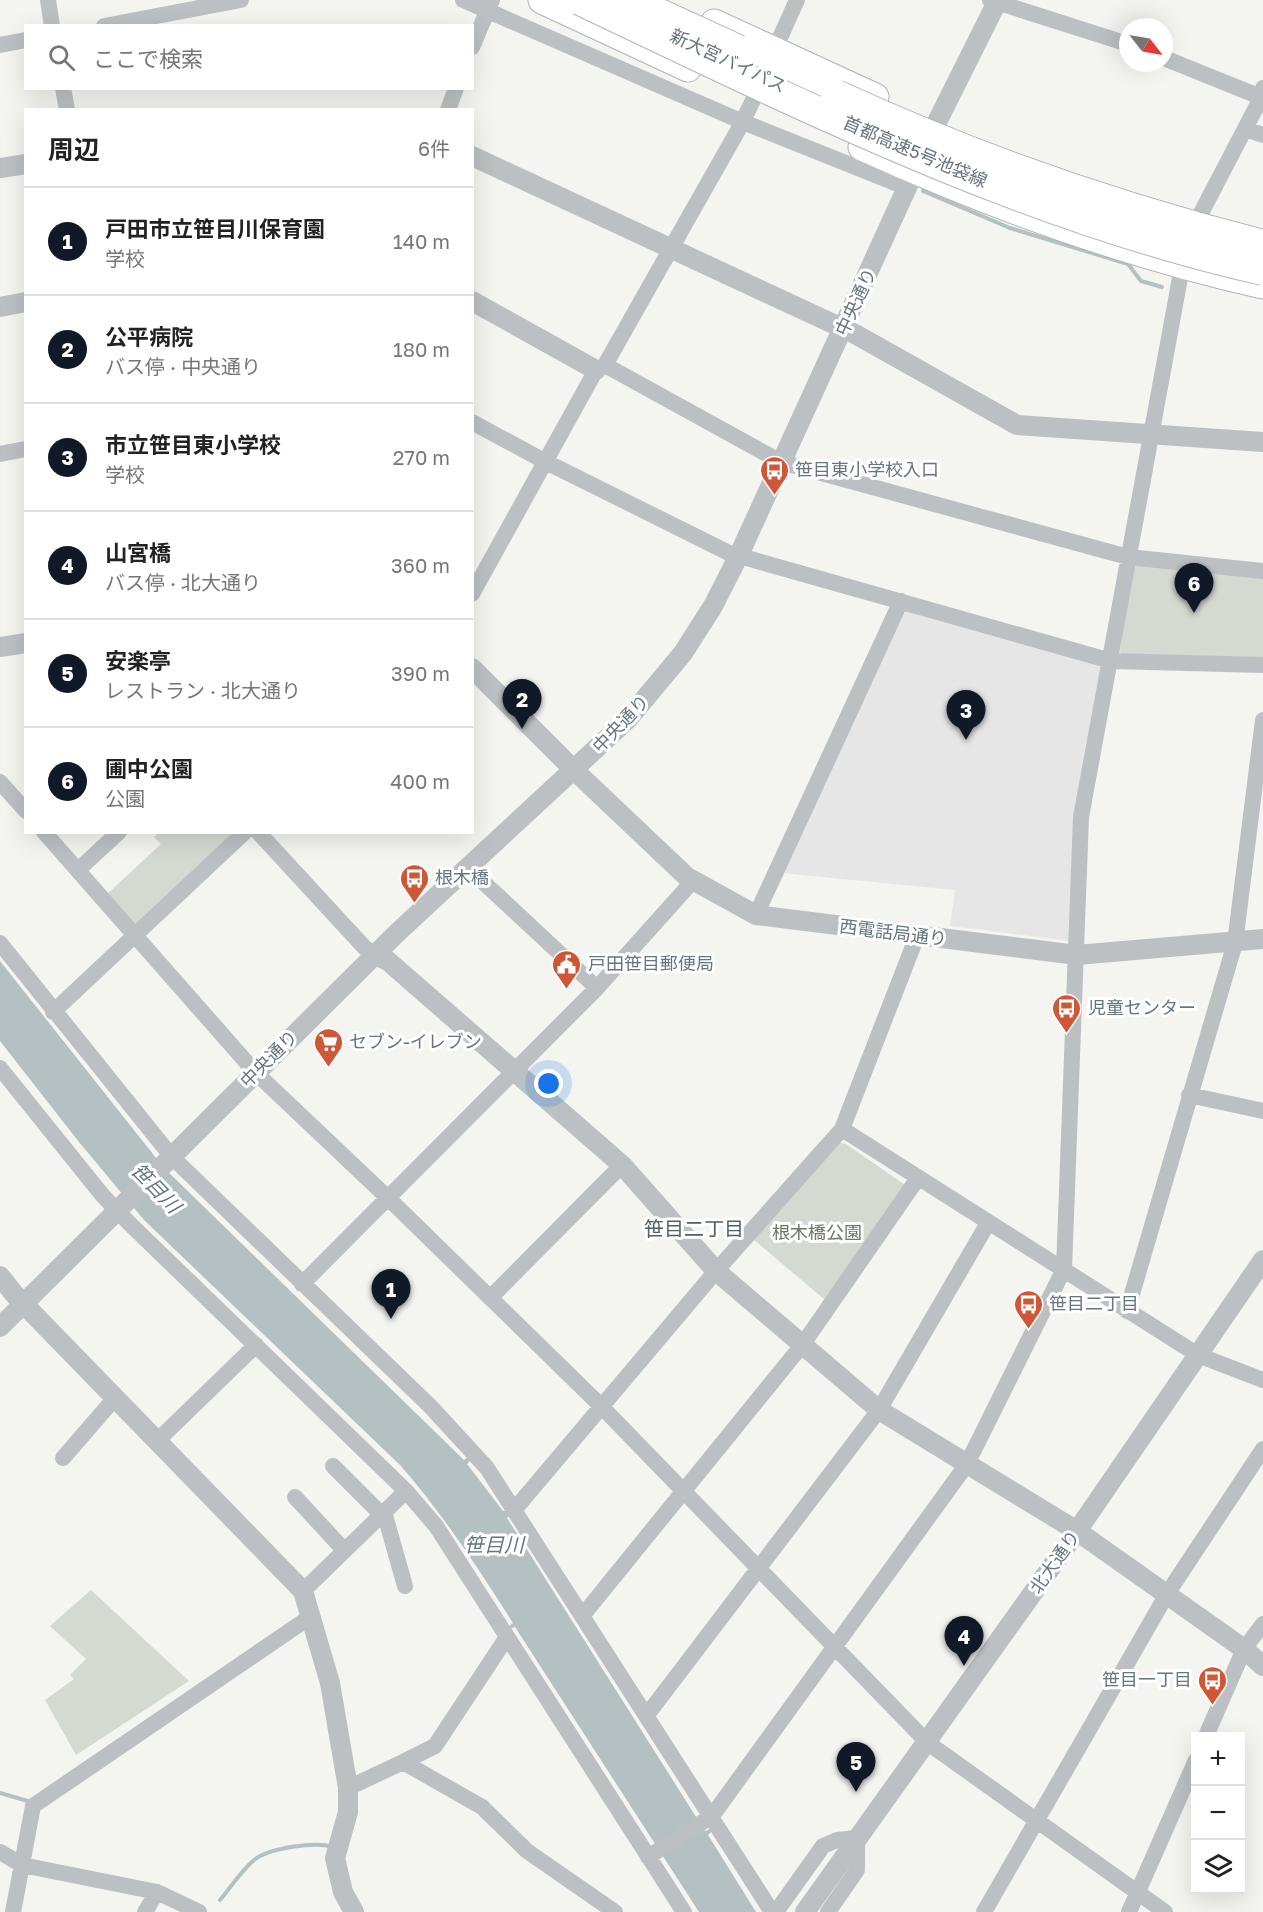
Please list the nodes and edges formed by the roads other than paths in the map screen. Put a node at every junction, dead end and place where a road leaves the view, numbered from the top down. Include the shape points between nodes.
1 (48, 0) edge
2 (241, 0) edge
3 (463, 0) edge
4 (542, 0) edge
5 (580, 0) edge
6 (592, 0) edge
7 (614, 0) edge
8 (629, 0) edge
9 (664, 0) edge
10 (797, 0) edge
11 (995, 1) edge
12 (489, 5) edge
13 (52, 24) edge
14 (115, 24) edge
15 (24, 40) edge
16 (1119, 41) edge
17 (474, 42) edge
18 (0, 45) edge
19 (774, 51) junction
20 (1173, 61) edge
21 (63, 90) edge
22 (455, 90) edge
23 (1262, 95) edge
24 (67, 108) edge
25 (449, 108) edge
26 (748, 110) junction
27 (936, 124) junction
28 (1245, 129) junction
29 (1263, 135) edge
30 (474, 157) edge
31 (970, 163) dead end
32 (24, 164) edge
33 (0, 168) edge
34 (911, 180) junction
35 (1206, 229) junction
36 (672, 248) junction
37 (1262, 258) edge
38 (1189, 268) junction
39 (24, 302) edge
40 (474, 302) edge
41 (0, 307) edge
42 (844, 329) junction
43 (601, 368) junction
44 (474, 423) edge
45 (1151, 435) junction
46 (1263, 442) edge
47 (24, 449) edge
48 (0, 454) edge
49 (546, 462) junction
50 (781, 462) junction
51 (739, 555) junction
52 (1128, 556) junction
53 (1263, 571) edge
54 (474, 590) edge
55 (901, 601) junction
56 (24, 643) edge
57 (0, 647) edge
58 (1111, 661) junction
59 (1263, 665) edge
60 (474, 670) edge
61 (1263, 720) edge
62 (574, 770) junction
63 (0, 783) edge
64 (22, 799) edge
65 (46, 834) edge
66 (117, 834) edge
67 (243, 834) edge
68 (260, 834) edge
69 (467, 867) junction
70 (78, 870) junction
71 (693, 882) junction
72 (756, 915) junction
73 (135, 936) junction
74 (917, 936) junction
75 (1263, 939) edge
76 (0, 943) edge
77 (1235, 943) junction
78 (376, 955) junction
79 (1077, 955) junction
80 (597, 988) junction
81 (53, 1012) junction
82 (514, 1070) junction
83 (255, 1072) junction
84 (1, 1073) edge
85 (1189, 1095) junction
86 (1263, 1112) edge
87 (842, 1129) junction
88 (170, 1159) junction
89 (622, 1165) junction
90 (918, 1178) junction
91 (388, 1198) junction
92 (118, 1209) junction
93 (988, 1223) junction
94 (1263, 1260) edge
95 (1064, 1269) junction
96 (716, 1271) junction
97 (0, 1276) edge
98 (302, 1284) junction
99 (490, 1298) junction
100 (23, 1304) junction
101 (1127, 1311) junction
102 (0, 1327) edge
103 (803, 1344) junction
104 (256, 1345) junction
105 (1198, 1355) junction
106 (1263, 1380) edge
107 (115, 1398) junction
108 (602, 1407) junction
109 (879, 1410) junction
110 (157, 1441) junction
111 (1263, 1449) edge
112 (63, 1458) dead end
113 (967, 1464) junction
114 (333, 1466) dead end
115 (406, 1491) junction
116 (684, 1492) junction
117 (295, 1497) dead end
118 (515, 1509) junction
119 (381, 1515) junction
120 (1077, 1531) junction
121 (344, 1550) junction
122 (758, 1568) junction
123 (405, 1586) dead end
124 (303, 1591) junction
125 (1167, 1594) junction
126 (583, 1615) junction
127 (310, 1617) junction
128 (1263, 1624) edge
129 (507, 1637) junction
130 (836, 1649) junction
131 (1244, 1649) junction
132 (1263, 1666) edge
133 (647, 1715) junction
134 (1208, 1732) edge
135 (928, 1743) junction
136 (403, 1762) junction
137 (1191, 1772) edge
138 (348, 1788) junction
139 (710, 1818) junction
140 (1036, 1821) junction
141 (857, 1838) junction
142 (0, 1852) edge
143 (650, 1856) junction
144 (22, 1865) junction
145 (157, 1892) junction
146 (1137, 1894) junction
147 (13, 1912) edge
148 (145, 1912) edge
149 (199, 1912) edge
150 (354, 1912) edge
151 (615, 1912) edge
152 (684, 1912) edge
153 (774, 1912) edge
154 (805, 1912) edge
155 (828, 1912) edge
156 (984, 1912) edge
157 (1129, 1912) edge
158 (1165, 1912) edge

1 - 13 street
2 - 14 street
3 - 12 street
4 - 26 highway
5 - 37 highway, 首都高速5号池袋線, bridge via 960,173 1106,228
6 - 7 highway, 新大宮バイパス via 865,120
8 - 37 highway, 首都高速5号池袋線, bridge via 867,110
9 - 19 highway
10 - 19 street
11 - 16 street
11 - 27 street, 中央通り
12 - 17 street
12 - 26 street
15 - 18 street
19 - 27 highway
20 - 23 street
21 - 24 street
22 - 25 street
23 - 28 street
26 - 34 highway
26 - 36 street
27 - 34 street, 中央通り
27 - 35 highway
28 - 29 street
28 - 35 street
30 - 36 street
31 - 35 highway via 1045,188
32 - 33 street
34 - 38 highway
34 - 42 street, 中央通り
35 - 37 highway
35 - 38 highway via 1224,231 1227,248 1219,263
36 - 42 street
36 - 43 street
37 - 38 highway
38 - 45 street
39 - 41 street
40 - 43 street
42 - 45 street via 1017,425
42 - 50 street, 中央通り
43 - 49 street
43 - 50 street
44 - 49 street
45 - 46 street
45 - 52 street
47 - 48 street
49 - 51 street
49 - 54 street
50 - 51 street, 中央通り
50 - 52 street
51 - 55 street
51 - 62 street, 中央通り via 713,606 666,676
52 - 53 street
52 - 58 street
55 - 58 street
55 - 72 street
56 - 57 street
58 - 59 street
58 - 79 street via 1081,817
60 - 62 street, 西電話局通り
61 - 77 street
62 - 69 street, 中央通り
62 - 71 street, 西電話局通り
63 - 64 street
65 - 70 street
66 - 70 street
67 - 73 street
68 - 78 street via 365,948
69 - 78 street, 中央通り
69 - 80 street
70 - 73 street
71 - 72 street, 西電話局通り
71 - 80 street
72 - 74 street, 西電話局通り
73 - 81 street
73 - 83 street
74 - 79 street, 西電話局通り
74 - 87 street
75 - 77 street, 西電話局通り
76 - 81 street
77 - 79 street, 西電話局通り
77 - 85 street
78 - 82 street via 388,961
78 - 83 street, 中央通り
79 - 95 street
80 - 82 street
81 - 88 street
82 - 89 street
82 - 91 street
83 - 88 street, 中央通り
83 - 91 street
84 - 92 street
85 - 86 street
85 - 101 street
87 - 90 street
87 - 96 street
88 - 92 street
88 - 98 street
89 - 96 street
89 - 99 street
90 - 93 street
90 - 103 street
91 - 98 street
91 - 99 street
92 - 100 street
92 - 104 street
93 - 95 street
93 - 109 street
94 - 105 street, 北大通り
95 - 101 street
95 - 113 street
96 - 103 street
96 - 108 street
97 - 100 street
98 - 118 street via 431,1407 487,1468
99 - 108 street
100 - 102 street
100 - 107 street
101 - 105 street
103 - 109 street
103 - 116 street
104 - 110 street
104 - 115 street
105 - 106 street
105 - 120 street, 北大通り
107 - 110 street
107 - 112 street
108 - 116 street
108 - 118 street
109 - 113 street
109 - 122 street
110 - 124 street
111 - 125 street
113 - 120 street
113 - 130 street
114 - 119 street
115 - 119 street
115 - 129 street via 436,1526
116 - 122 street
116 - 126 street
117 - 121 street
118 - 126 street
119 - 121 street
119 - 123 street via 386,1519
120 - 125 street
120 - 135 street, 北大通り
121 - 124 street
122 - 130 street
122 - 133 street
124 - 127 street
125 - 131 street
125 - 140 street
126 - 133 street
127 - 138 street via 330,1683
127 - 144 street via 33,1806
128 - 131 street
129 - 136 street via 435,1746
129 - 143 street
130 - 135 street
130 - 139 street
131 - 132 street
131 - 134 street
133 - 139 street
135 - 140 street
135 - 141 street, 北大通り
136 - 138 street
136 - 151 street via 482,1807 527,1851
137 - 146 street
138 - 150 street via 348,1812 335,1858 343,1892
139 - 143 street
139 - 153 street
140 - 146 street
140 - 156 street
141 - 153 street via 823,1846
141 - 154 street, 北大通り
141 - 155 street via 857,1870
142 - 144 street
143 - 152 street
144 - 145 street
144 - 147 street
145 - 148 street
145 - 149 street
146 - 157 street
146 - 158 street

